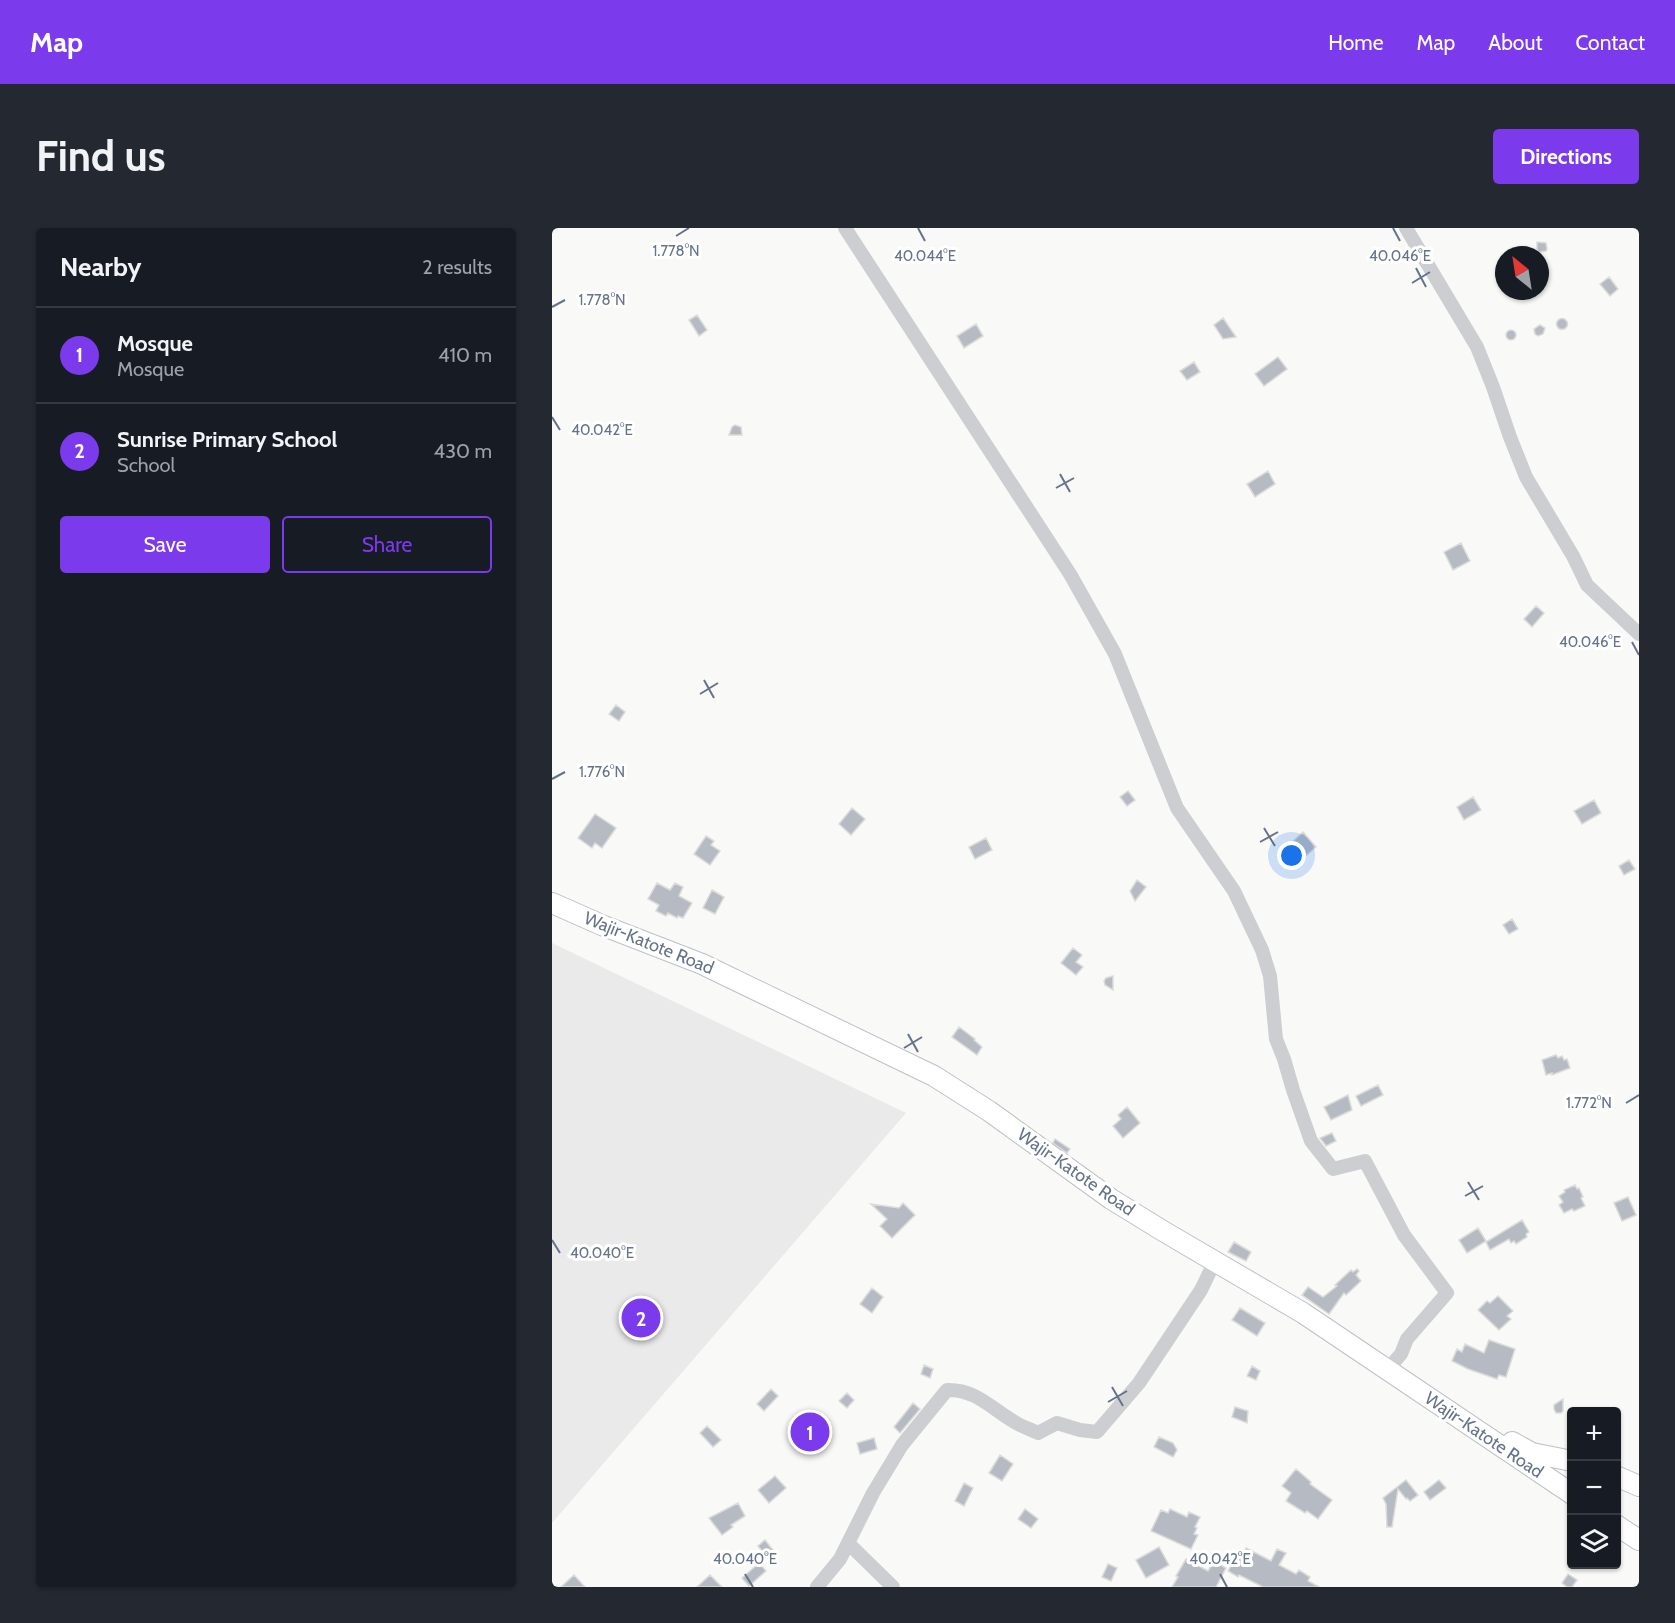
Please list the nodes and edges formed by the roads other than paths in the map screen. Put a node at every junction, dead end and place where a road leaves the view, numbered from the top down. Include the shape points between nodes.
1 (845, 228) edge
2 (1406, 228) edge
3 (1639, 634) edge
4 (552, 903) edge
5 (1215, 1262) junction
6 (1388, 1369) junction
7 (1451, 1412) junction
8 (1567, 1460) edge
9 (1621, 1478) edge
10 (1639, 1486) edge
11 (1567, 1491) edge
12 (1621, 1528) edge
13 (1639, 1540) edge
14 (848, 1543) junction
15 (817, 1587) edge
16 (893, 1587) edge

1 - 6 street via 1070,574 1115,654 1177,808 1234,891 1262,950 1270,976 1276,1040 1311,1141 1333,1169 1365,1161 1404,1235 1447,1293 1407,1339
2 - 3 street via 1477,347 1526,477 1587,585
4 - 5 street, Wajir-Katote Road via 702,964 934,1076 1111,1199
5 - 6 street, Wajir-Katote Road via 1304,1313
5 - 14 street via 1201,1290 1139,1383 1097,1432 1057,1423 1038,1433 974,1395 959,1389 946,1390 902,1445
6 - 7 street, Wajir-Katote Road
7 - 8 street via 1532,1453
7 - 11 street, Wajir-Katote Road
9 - 10 street
12 - 13 street
14 - 15 street
14 - 16 street

